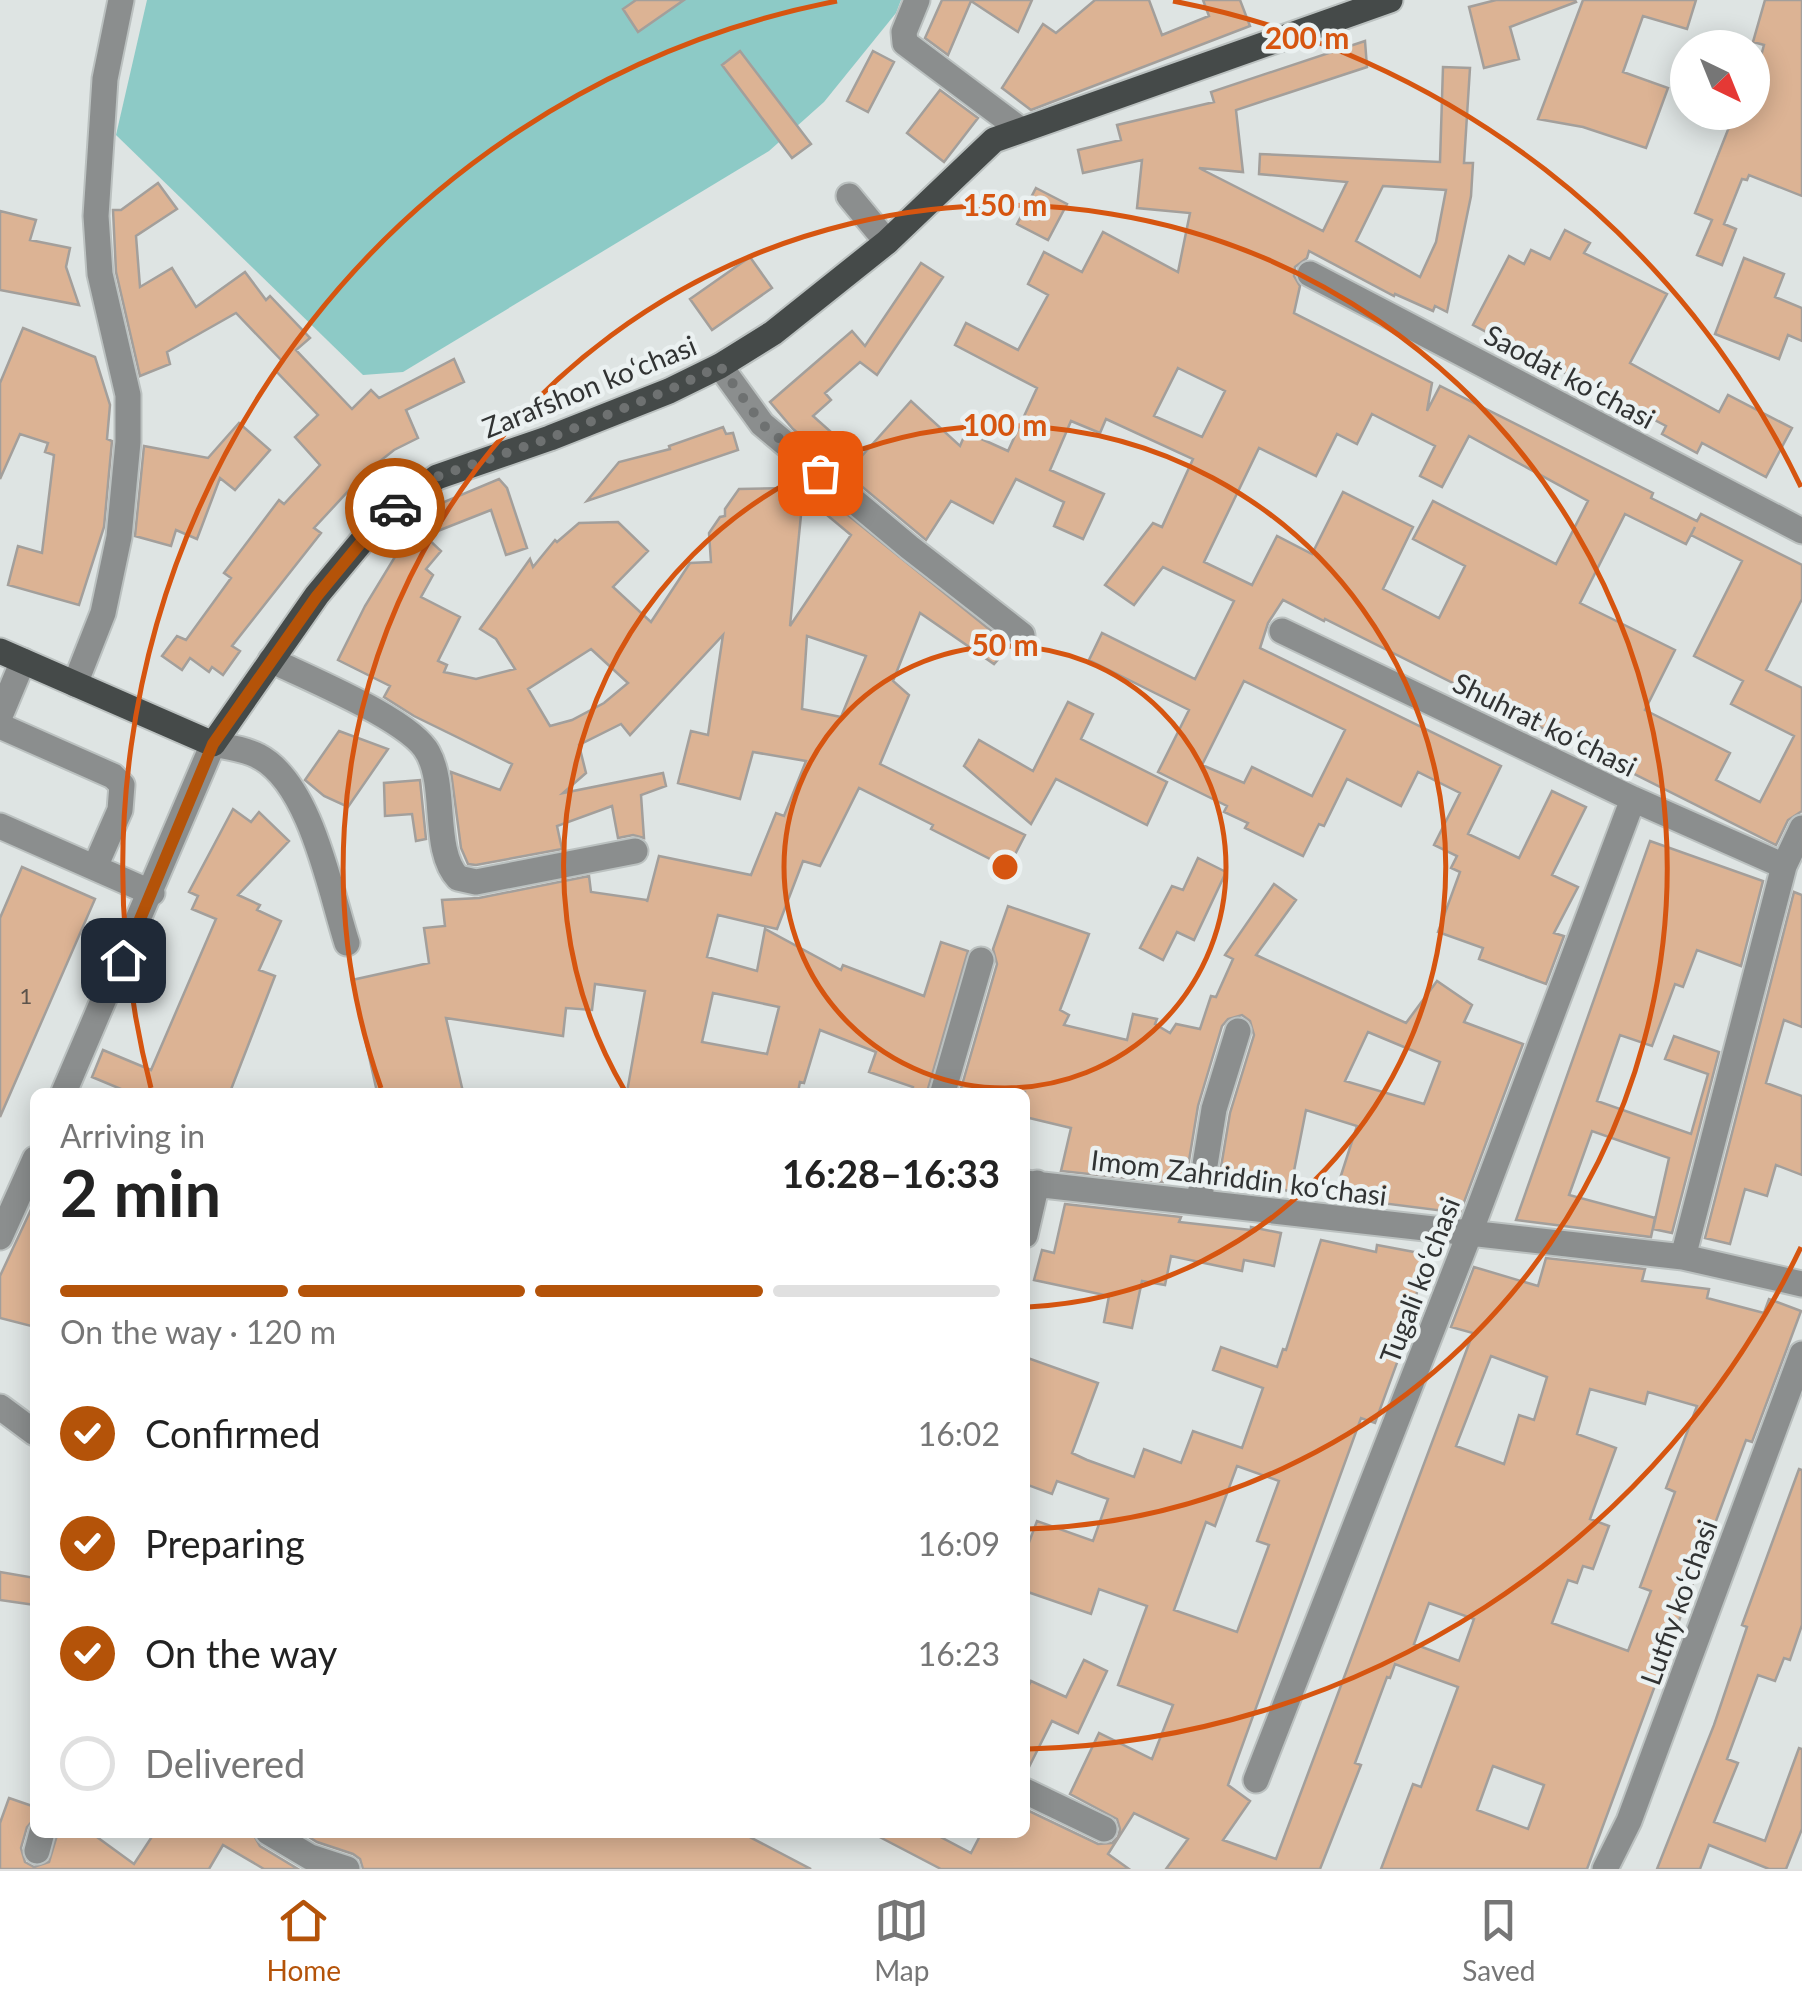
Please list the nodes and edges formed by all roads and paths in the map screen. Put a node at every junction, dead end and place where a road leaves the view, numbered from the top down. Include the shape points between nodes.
1 (121, 0) edge
2 (917, 0) edge
3 (1390, 0) edge
4 (1021, 130) junction
5 (849, 196) dead end
6 (887, 242) junction
7 (1310, 274) dead end
8 (720, 366) junction
9 (1802, 530) edge
10 (1282, 631) dead end
11 (1022, 635) dead end
12 (12, 656) edge
13 (271, 660) junction
14 (75, 684) junction
15 (0, 716) edge
16 (0, 726) edge
17 (213, 744) junction
18 (1632, 799) junction
19 (0, 826) edge
20 (1802, 828) edge
21 (635, 850) dead end
22 (1784, 866) junction
23 (94, 867) junction
24 (152, 893) junction
25 (347, 943) dead end
26 (982, 960) dead end
27 (1238, 1031) dead end
28 (66, 1088) edge
29 (945, 1088) edge
30 (30, 1175) edge
31 (1031, 1183) edge
32 (1199, 1202) junction
33 (1470, 1235) junction
34 (0, 1237) edge
35 (1683, 1257) junction
36 (1802, 1284) edge
37 (1802, 1354) edge
38 (0, 1407) edge
39 (30, 1429) edge
40 (1256, 1780) dead end
41 (1030, 1794) edge
42 (1104, 1829) dead end
43 (278, 1838) edge
44 (347, 1869) edge
45 (1605, 1869) edge

1 - 14 street via 105,79 96,216 100,274 128,394 128,442 119,538 103,612
2 - 4 street via 905,43
3 - 4 main road, Zarafshon koʻchasi
4 - 6 main road, Zarafshon koʻchasi via 994,140
5 - 6 street
6 - 8 main road, Zarafshon koʻchasi via 773,333
7 - 9 street, Saodat koʻchasi
8 - 11 street via 762,424
8 - 13 main road, Zarafshon koʻchasi via 436,477 382,517
10 - 18 street, Shuhrat koʻchasi
12 - 14 main road
12 - 15 street
13 - 17 main road, Zarafshon koʻchasi
13 - 21 street via 404,728 424,746 435,772 448,860 458,878 476,882
14 - 17 main road
16 - 23 street via 122,784 120,810
17 - 24 street, Zarafshon koʻchasi
17 - 25 street via 260,756 291,787
18 - 22 street, Shuhrat koʻchasi
18 - 33 street, Tugali koʻchasi
19 - 23 street
20 - 22 street
22 - 35 street
23 - 24 street
24 - 28 street, Zarafshon koʻchasi
26 - 29 street
27 - 32 street via 1214,1109
30 - 34 street
31 - 32 street, Imom Zahriddin koʻchasi
32 - 33 street, Imom Zahriddin koʻchasi
33 - 35 street, Imom Zahriddin koʻchasi
33 - 40 street, Tugali koʻchasi
35 - 36 street, Imom Zahriddin koʻchasi
37 - 45 street, Lutfiy koʻchasi via 1629,1821
38 - 39 street
41 - 42 street
43 - 44 street

